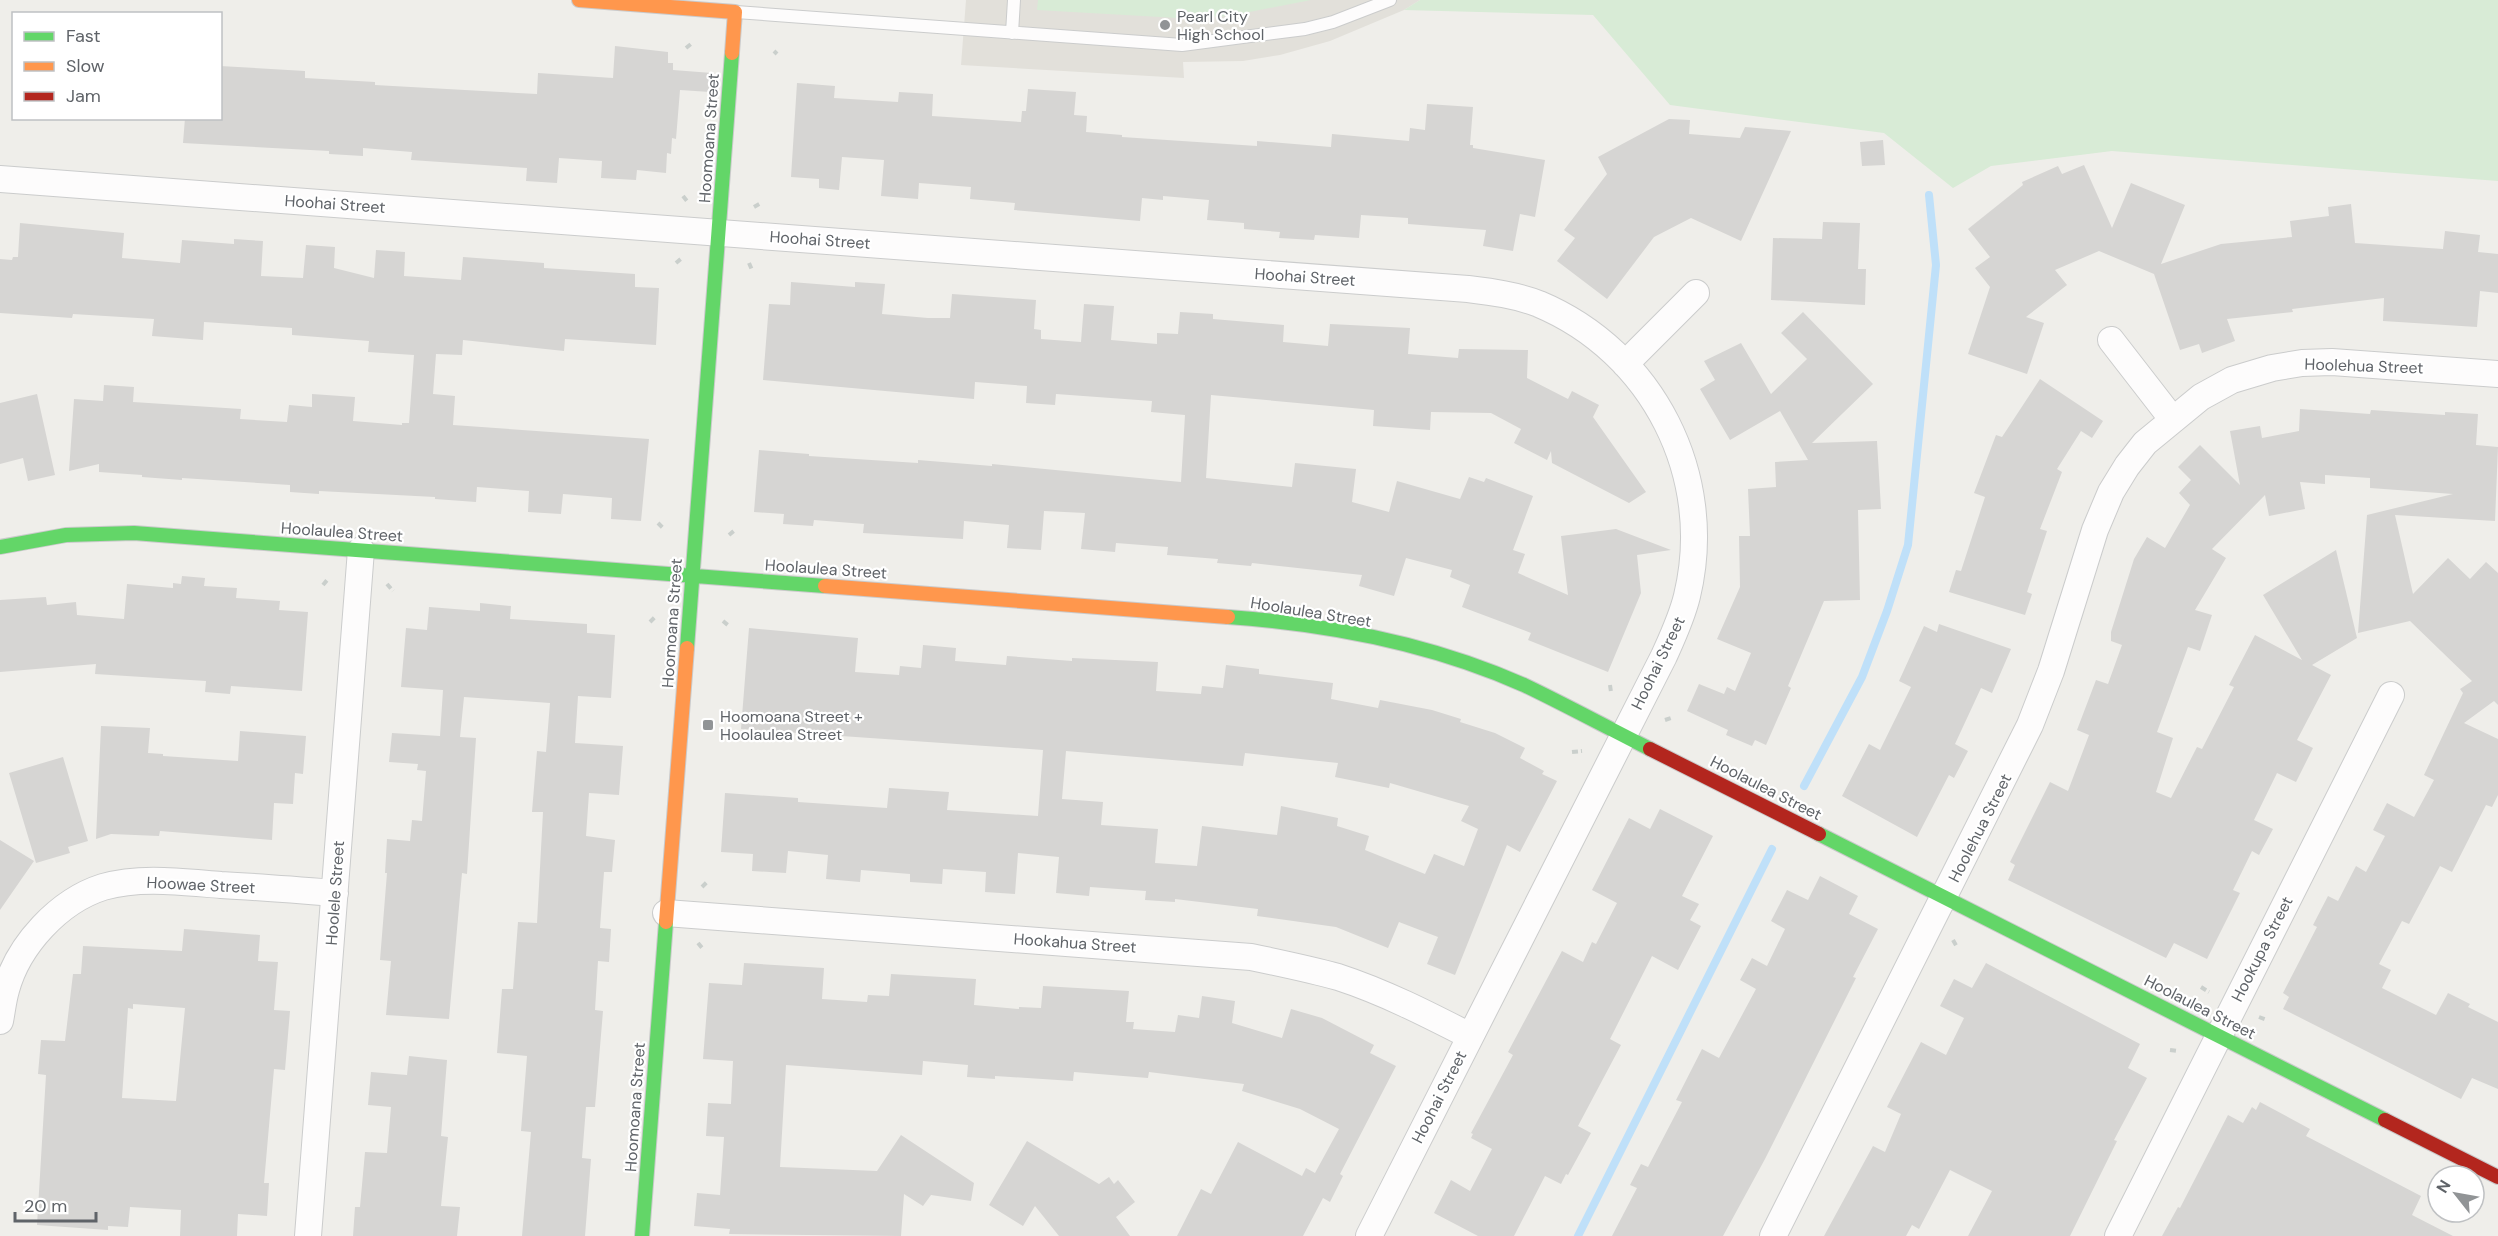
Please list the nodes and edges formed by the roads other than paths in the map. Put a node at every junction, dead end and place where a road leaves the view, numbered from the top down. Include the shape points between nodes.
1 (579, 0) edge
2 (1014, 0) edge
3 (1390, 0) edge
4 (735, 12) junction
5 (1012, 33) junction
6 (0, 179) edge
7 (718, 233) junction
8 (1696, 293) dead end
9 (2111, 340) dead end
10 (1625, 364) junction
11 (2498, 374) edge
12 (2173, 420) junction
13 (0, 547) edge
14 (361, 550) junction
15 (692, 576) junction
16 (2391, 695) dead end
17 (1623, 734) junction
18 (334, 893) junction
19 (1945, 897) junction
20 (666, 912) junction
21 (0, 1021) edge
22 (2219, 1035) junction
23 (1470, 1036) junction
24 (2498, 1177) edge
25 (308, 1236) edge
26 (642, 1236) edge
27 (1369, 1236) edge
28 (1773, 1236) edge
29 (2118, 1236) edge

1 - 4 street
2 - 5 lane
3 - 5 lane via 1305,29 1182,45
4 - 5 lane
4 - 7 street, Hoomoana Street
6 - 7 street, Hoohai Street
7 - 10 street, Hoohai Street via 1492,292 1538,304 1563,316 1591,333
7 - 15 street, Hoomoana Street
8 - 10 street
9 - 12 street
10 - 17 street, Hoohai Street via 1642,382 1668,424 1685,464 1694,531 1690,579 1679,623
11 - 12 street, Hoolehua Street via 2302,363 2232,380 2201,397
12 - 19 street, Hoolehua Street via 2145,443 2111,492 2030,725
13 - 14 street, Hoolaulea Street via 52,536 134,533
14 - 15 street, Hoolaulea Street
14 - 18 street, Hoolele Street
15 - 17 street, Hoolaulea Street via 1258,619 1340,630 1489,672
15 - 20 street, Hoomoana Street
16 - 22 street, Hookupa Street
17 - 19 street, Hoolaulea Street
17 - 23 street, Hoohai Street
18 - 21 street, Hoowae Street via 165,881 103,887 56,914 36,934 6,988
18 - 25 street, Hoolele Street
19 - 22 street, Hoolaulea Street
19 - 28 street, Hoolehua Street
20 - 23 street, Hookahua Street via 1251,957 1304,968 1374,990
20 - 26 street, Hoomoana Street
22 - 24 street, Hoolaulea Street
22 - 29 street, Hookupa Street
23 - 27 street, Hoohai Street

